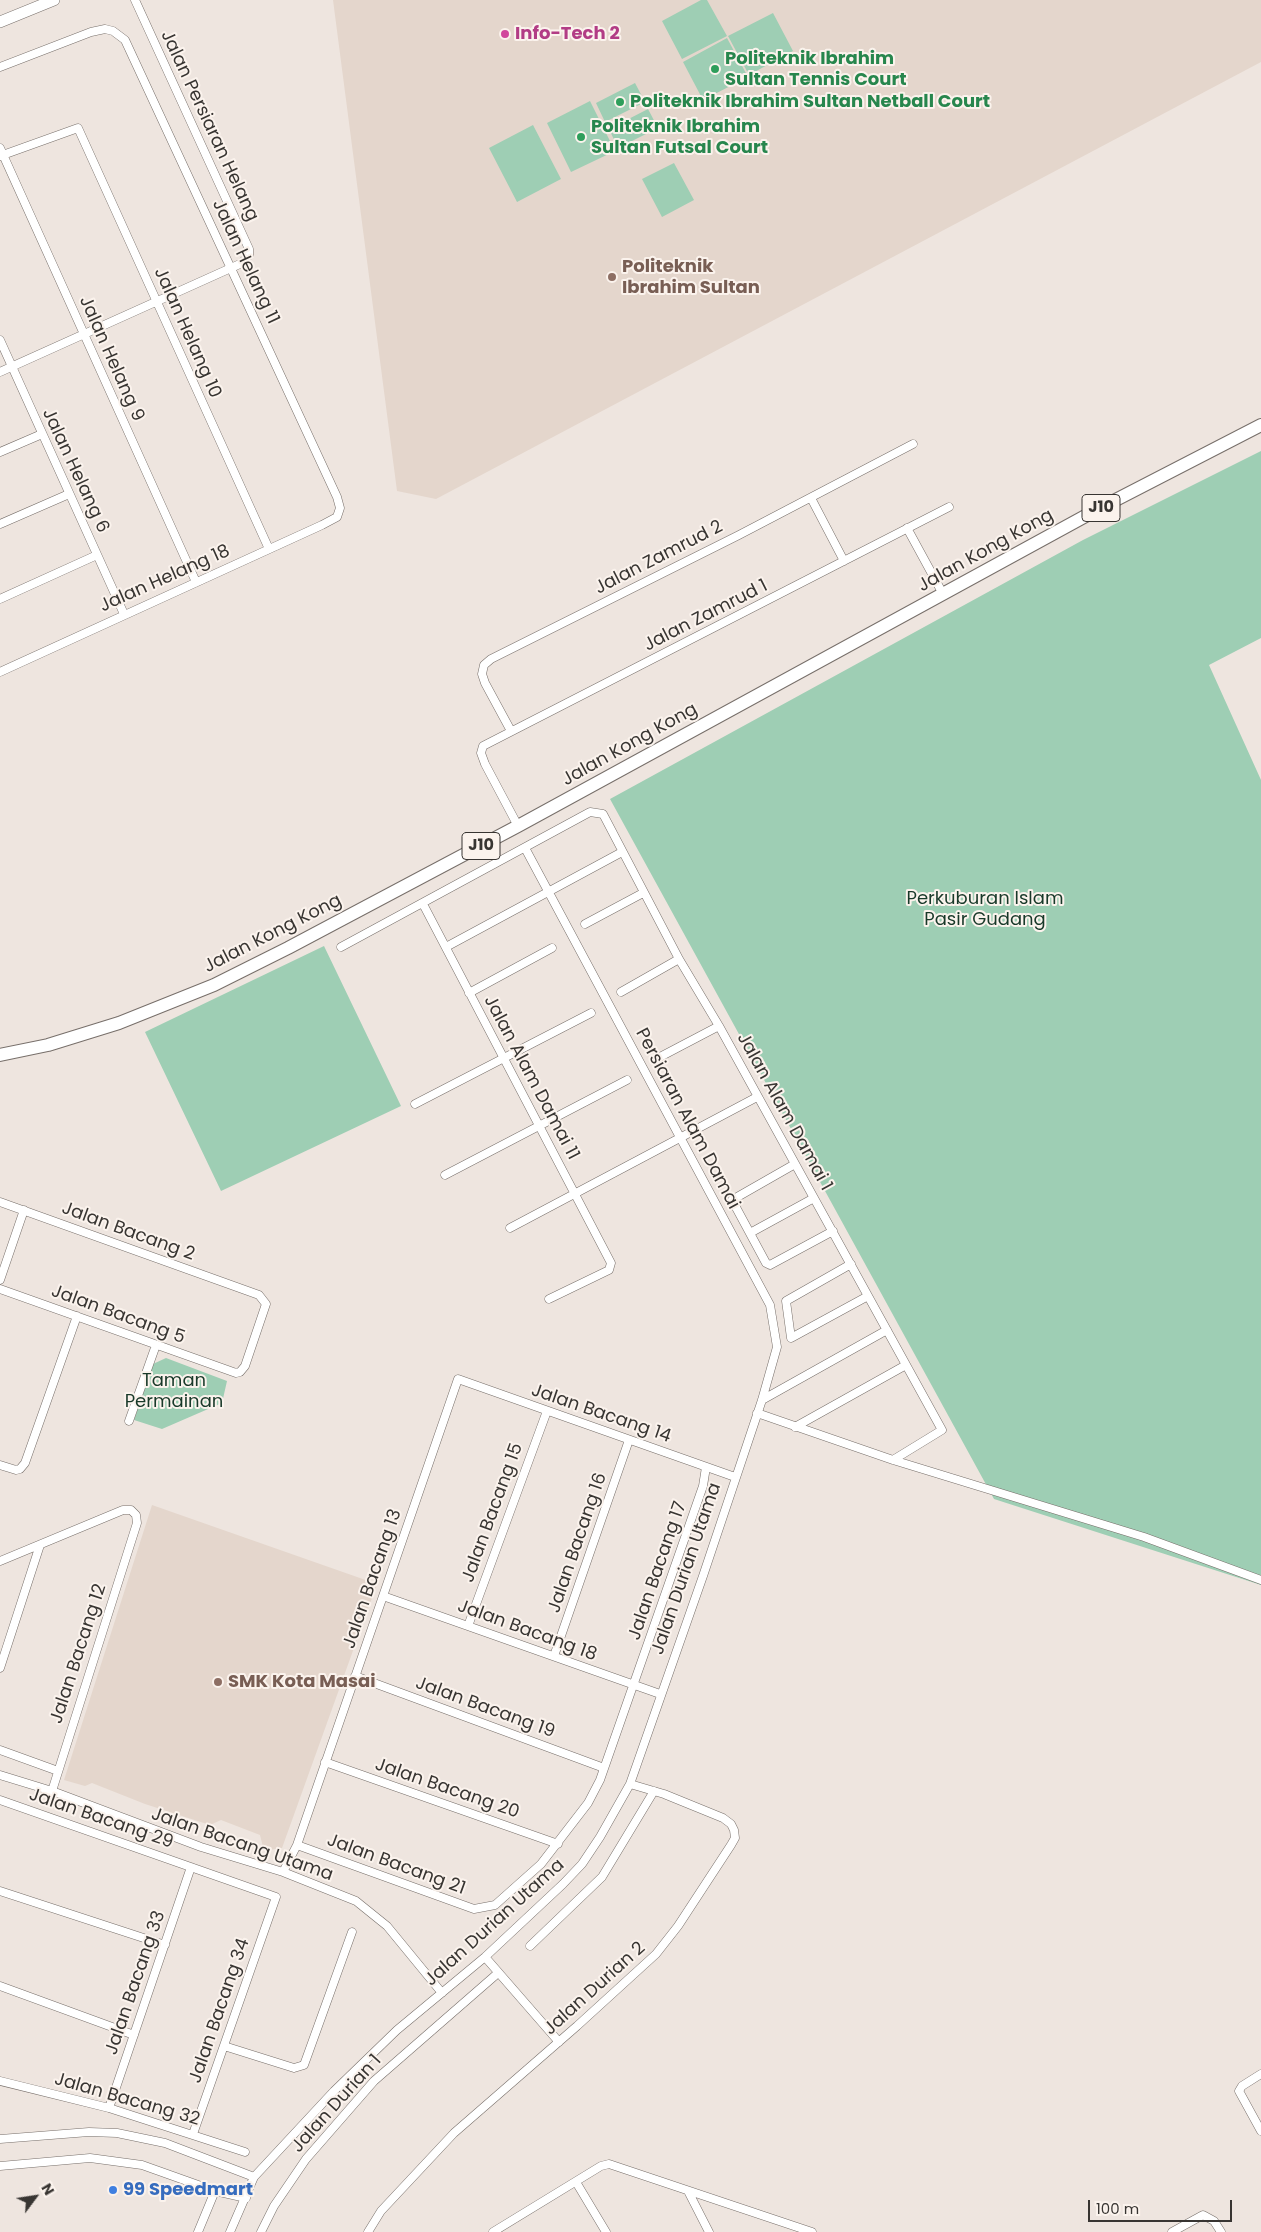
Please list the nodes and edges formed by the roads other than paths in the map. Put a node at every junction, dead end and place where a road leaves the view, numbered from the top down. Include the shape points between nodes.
1 (54, 0) edge
2 (135, 0) edge
3 (0, 22) edge
4 (0, 67) edge
5 (1, 153) edge
6 (230, 267) junction
7 (156, 301) junction
8 (83, 334) junction
9 (0, 340) edge
10 (11, 367) junction
11 (0, 372) edge
12 (1261, 425) edge
13 (42, 434) junction
14 (913, 444) dead end
15 (0, 452) edge
16 (69, 494) junction
17 (811, 498) junction
18 (948, 507) dead end
19 (340, 511) joint
20 (0, 524) edge
21 (907, 528) junction
22 (269, 549) junction
23 (97, 555) junction
24 (844, 561) junction
25 (196, 582) junction
26 (943, 594) junction
27 (0, 599) edge
28 (124, 614) junction
29 (0, 672) edge
30 (511, 731) junction
31 (518, 826) junction
32 (525, 848) junction
33 (622, 852) junction
34 (549, 892) junction
35 (643, 893) junction
36 (423, 904) junction
37 (585, 924) dead end
38 (341, 947) dead end
39 (446, 947) junction
40 (552, 948) dead end
41 (679, 959) junction
42 (621, 992) dead end
43 (469, 993) junction
44 (591, 1013) dead end
45 (718, 1026) junction
46 (0, 1055) edge
47 (658, 1058) dead end
48 (503, 1059) junction
49 (627, 1080) dead end
50 (757, 1097) junction
51 (415, 1104) dead end
52 (538, 1126) junction
53 (680, 1137) junction
54 (795, 1164) junction
55 (445, 1175) dead end
56 (575, 1194) junction
57 (814, 1198) junction
58 (0, 1202) edge
59 (24, 1210) junction
60 (510, 1228) dead end
61 (832, 1231) junction
62 (750, 1233) junction
63 (851, 1264) junction
64 (0, 1280) edge
65 (0, 1289) edge
66 (868, 1296) junction
67 (549, 1299) dead end
68 (77, 1316) junction
69 (887, 1330) junction
70 (156, 1345) junction
71 (906, 1365) junction
72 (225, 1370) joint
73 (458, 1379) joint
74 (762, 1400) junction
75 (546, 1410) junction
76 (756, 1413) junction
77 (129, 1420) dead end
78 (795, 1426) junction
79 (629, 1440) junction
80 (893, 1460) junction
81 (3, 1466) edge
82 (706, 1467) junction
83 (735, 1477) junction
84 (40, 1545) junction
85 (0, 1561) edge
86 (1261, 1580) edge
87 (383, 1596) junction
88 (468, 1626) junction
89 (554, 1656) junction
90 (0, 1668) edge
91 (355, 1676) junction
92 (634, 1685) junction
93 (660, 1694) junction
94 (0, 1750) edge
95 (325, 1762) junction
96 (604, 1768) junction
97 (58, 1770) junction
98 (0, 1775) edge
99 (630, 1784) junction
100 (52, 1791) junction
101 (654, 1791) junction
102 (0, 1800) edge
103 (558, 1844) junction
104 (297, 1845) junction
105 (191, 1867) junction
106 (283, 1872) junction
107 (0, 1891) edge
108 (276, 1897) joint
109 (485, 1908) joint
110 (352, 1932) dead end
111 (165, 1945) junction
112 (530, 1946) dead end
113 (485, 1957) junction
114 (498, 1973) junction
115 (0, 1986) edge
116 (442, 1993) junction
117 (134, 2034) junction
118 (559, 2042) junction
119 (224, 2046) junction
120 (1261, 2074) edge
121 (0, 2081) edge
122 (109, 2108) junction
123 (1261, 2132) edge
124 (193, 2134) junction
125 (0, 2139) edge
126 (244, 2152) dead end
127 (0, 2166) edge
128 (254, 2177) junction
129 (576, 2182) junction
130 (215, 2191) junction
131 (688, 2191) junction
132 (246, 2198) junction
133 (502, 2230) edge
134 (198, 2232) edge
135 (230, 2232) edge
136 (261, 2232) edge
137 (368, 2232) edge
138 (493, 2232) edge
139 (606, 2232) edge
140 (709, 2232) edge
141 (812, 2232) edge
142 (1172, 2232) edge
143 (1221, 2232) edge

1 - 3 main road
2 - 6 street, Jalan Persiaran Helang via 249,249 247,259
4 - 6 street, Jalan Helang 11 via 91,32 105,29 125,40
5 - 7 street, Jalan Helang 10 via 78,128
5 - 8 street, Jalan Helang 9
6 - 7 street
6 - 19 street, Jalan Helang 11 via 337,497
7 - 8 street
7 - 22 street, Jalan Helang 10
8 - 10 street
8 - 25 street, Jalan Helang 9
9 - 10 street, Jalan Helang 6
10 - 11 street
10 - 13 street, Jalan Helang 6
12 - 26 main road, Jalan Kong Kong / J10
13 - 15 street
13 - 16 street, Jalan Helang 6
14 - 17 street, Jalan Zamrud 2
16 - 20 street
16 - 23 street, Jalan Helang 6
17 - 24 street
17 - 30 street, Jalan Zamrud 2 via 491,659 484,665 482,674
18 - 21 street, Jalan Zamrud 1
19 - 22 street, Jalan Helang 18 via 334,519
21 - 24 street, Jalan Zamrud 1
21 - 26 street
22 - 25 street, Jalan Helang 18
23 - 27 street
23 - 28 street, Jalan Helang 6
24 - 30 street, Jalan Zamrud 1
25 - 28 street, Jalan Helang 18
26 - 31 main road, Jalan Kong Kong / J10
28 - 29 street, Jalan Helang 18
30 - 31 street, Jalan Zamrud 1 via 483,746 481,753
31 - 46 main road, Jalan Kong Kong / J10 via 214,985 119,1023 48,1045
32 - 33 street, Jalan Alam Damai 1 via 590,812 597,812 603,814
32 - 34 street, Persiaran Alam Damai
32 - 36 street
33 - 34 street
33 - 35 street, Jalan Alam Damai 1
34 - 39 street
34 - 53 street, Persiaran Alam Damai
35 - 37 street
35 - 41 street, Jalan Alam Damai 1
36 - 38 street
36 - 39 street, Jalan Alam Damai 11
39 - 43 street, Jalan Alam Damai 11
40 - 43 street
41 - 42 street
41 - 45 street, Jalan Alam Damai 1
43 - 48 street, Jalan Alam Damai 11
44 - 48 street
45 - 47 street
45 - 50 street, Jalan Alam Damai 1
48 - 51 street
48 - 52 street, Jalan Alam Damai 11
49 - 52 street
50 - 53 street
50 - 54 street, Jalan Alam Damai 1
52 - 55 street
52 - 56 street, Jalan Alam Damai 11
53 - 56 street
53 - 74 street, Persiaran Alam Damai via 770,1304 777,1347
54 - 57 street, Jalan Alam Damai 1
54 - 62 street via 732,1200
56 - 60 street
56 - 67 street, Jalan Alam Damai 11 via 610,1266 609,1270
57 - 61 street, Jalan Alam Damai 1
57 - 62 street
58 - 59 street, Jalan Bacang 2
59 - 64 street
59 - 72 street, Jalan Bacang 2 via 263,1297 266,1308 243,1369 236,1373
61 - 62 street via 770,1265
61 - 63 street, Jalan Alam Damai 1
63 - 66 street, Jalan Alam Damai 1
63 - 66 street via 786,1300 791,1338
65 - 68 street, Jalan Bacang 5
66 - 69 street, Jalan Alam Damai 1
68 - 70 street, Jalan Bacang 5
68 - 81 street via 25,1463 16,1470
69 - 71 street, Jalan Alam Damai 1
69 - 74 street
70 - 72 street, Jalan Bacang 5
70 - 77 street
71 - 78 street
71 - 80 street, Jalan Alam Damai 1 via 942,1430
73 - 75 street, Jalan Bacang 14
73 - 87 street, Jalan Bacang 13
74 - 76 street, Persiaran Alam Damai
75 - 79 street, Jalan Bacang 14
75 - 88 street, Jalan Bacang 15
76 - 78 street
76 - 83 street, Jalan Durian Utama
78 - 80 street
79 - 82 street, Jalan Bacang 14
79 - 89 street, Jalan Bacang 16
80 - 86 street via 1144,1537
82 - 83 street, Jalan Bacang 14
82 - 92 street, Jalan Bacang 17 via 703,1486
83 - 93 street, Jalan Durian Utama
84 - 85 street
84 - 90 street
84 - 97 street, Jalan Bacang 12 via 126,1509 136,1516 136,1525
87 - 88 street, Jalan Bacang 18
87 - 91 street, Jalan Bacang 13
88 - 89 street, Jalan Bacang 18
89 - 92 street, Jalan Bacang 18
91 - 95 street, Jalan Bacang 13
91 - 96 street, Jalan Bacang 19
92 - 93 street, Jalan Bacang 18
92 - 96 street, Jalan Bacang 17
93 - 99 street, Jalan Durian Utama
94 - 97 street
95 - 103 street, Jalan Bacang 20
95 - 104 street, Jalan Bacang 13
96 - 103 street, Jalan Bacang 17 via 588,1803
97 - 100 street, Jalan Bacang 12
98 - 100 street, Jalan Bacang Utama
99 - 101 street, Jalan Durian 2
99 - 113 street, Jalan Durian Utama via 582,1864
100 - 106 street, Jalan Bacang Utama via 201,1847
101 - 112 street via 593,1888
101 - 118 street, Jalan Durian 2 via 723,1818 731,1824 735,1838 667,1942
102 - 105 street, Jalan Bacang 29
103 - 109 street, Jalan Bacang 17 via 504,1898
104 - 106 street, Jalan Bacang 13
104 - 109 street, Jalan Bacang 21 via 474,1909
105 - 108 street, Jalan Bacang 29
105 - 111 street, Jalan Bacang 33
106 - 116 street, Jalan Bacang Utama via 356,1901 372,1913 406,1947
107 - 111 street
108 - 119 street, Jalan Bacang 34
110 - 119 street via 304,2066 294,2068
111 - 117 street, Jalan Bacang 33
113 - 114 street
113 - 116 street, Jalan Durian Utama
114 - 118 street
114 - 136 street, Jalan Durian 1 via 374,2080 306,2159 274,2206
115 - 117 street
116 - 128 street, Jalan Durian Utama via 397,2030 334,2091
117 - 122 street, Jalan Bacang 33
118 - 137 street, Jalan Durian 2 via 454,2133 381,2211
119 - 124 street, Jalan Bacang 34
120 - 123 street via 1239,2091
121 - 122 street, Jalan Bacang 32
122 - 124 street, Jalan Bacang 32
124 - 126 street, Jalan Bacang 32
125 - 128 street via 117,2133 165,2143
127 - 130 street via 99,2159 142,2165
128 - 132 street, Jalan Durian Utama
129 - 131 street via 609,2164
129 - 133 street
129 - 139 street
130 - 132 street
130 - 134 street
131 - 140 street
131 - 141 street
132 - 135 street, Jalan Durian Utama
133 - 138 street
142 - 143 street via 1203,2215 1214,2221

